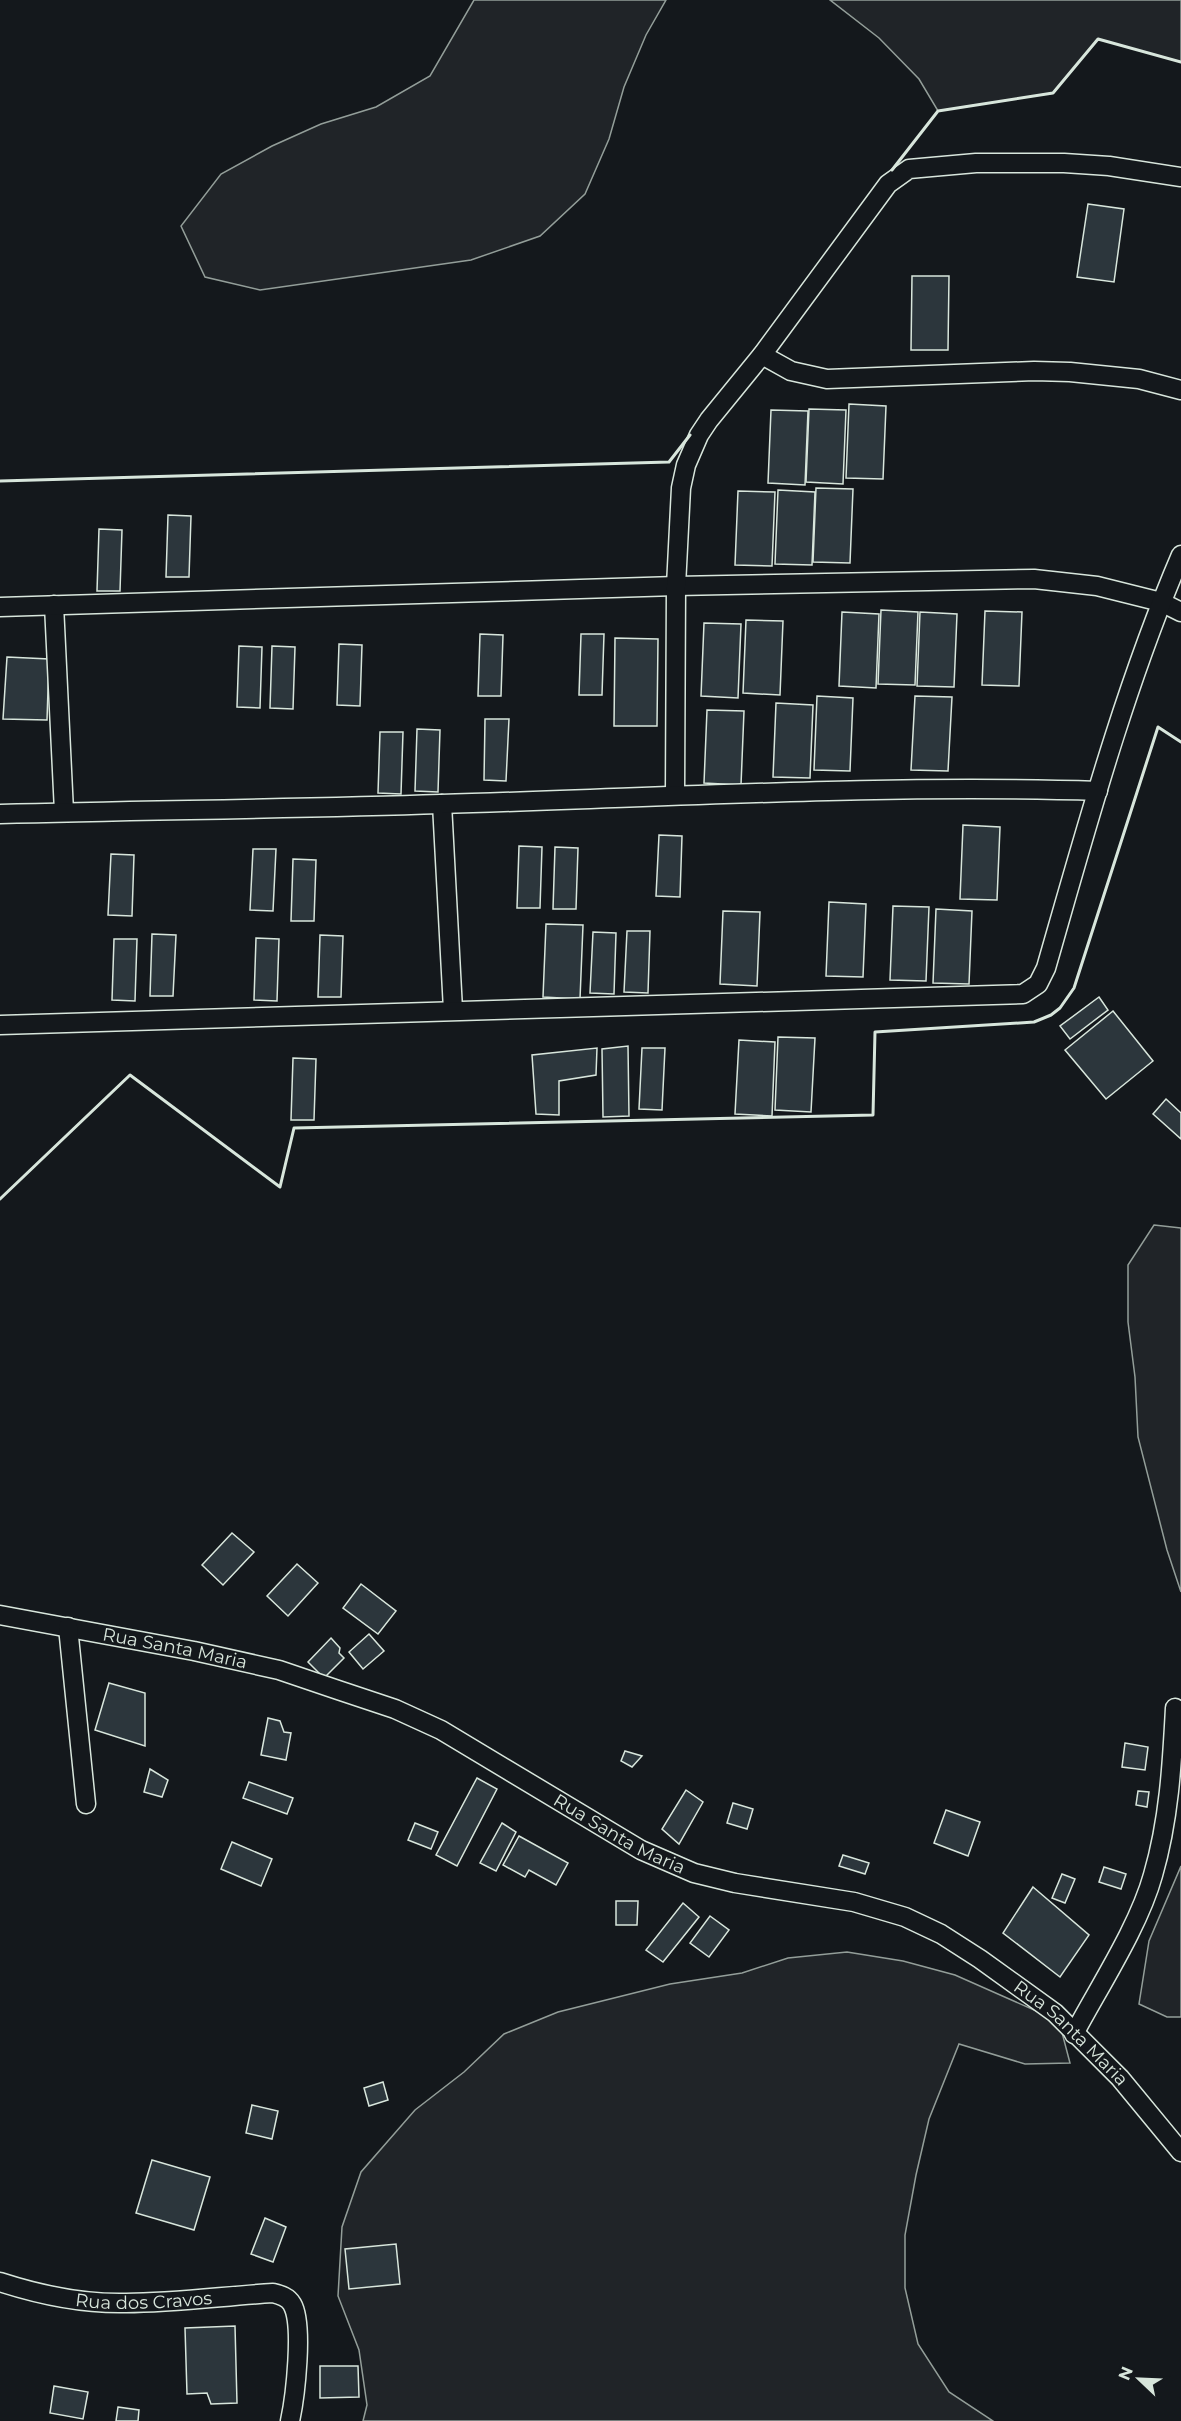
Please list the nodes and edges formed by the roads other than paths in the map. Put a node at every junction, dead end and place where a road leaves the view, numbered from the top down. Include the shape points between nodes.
1 (1181, 177) edge
2 (762, 355) junction
3 (1181, 390) edge
4 (1181, 555) edge
5 (676, 586) junction
6 (1161, 602) junction
7 (54, 605) junction
8 (0, 607) edge
9 (1181, 612) edge
10 (1098, 791) junction
11 (675, 794) junction
12 (442, 804) junction
13 (64, 812) junction
14 (0, 814) edge
15 (453, 1010) junction
16 (0, 1025) edge
17 (0, 1615) edge
18 (68, 1627) junction
19 (1175, 1708) dead end
20 (86, 1804) dead end
21 (1074, 2034) junction
22 (1181, 2152) edge
23 (0, 2282) edge
24 (290, 2421) edge

1 - 2 street via 1064,163 976,163 909,169 888,184
2 - 3 street via 790,371 826,379 1070,372 1139,379
2 - 5 street via 709,420 686,465 681,488
4 - 6 street
5 - 6 street via 1034,579 1097,586
5 - 7 street
5 - 11 street
6 - 9 street
6 - 10 street
7 - 8 street
7 - 13 street
10 - 11 street
10 - 15 street via 1046,968 1038,984 1023,994
11 - 12 street
12 - 13 street
12 - 15 street
13 - 14 street
15 - 16 street
17 - 18 street, Rua Santa Maria
18 - 20 street
18 - 21 street, Rua Santa Maria via 279,1670 395,1709 450,1736 641,1850 694,1873 854,1902 914,1921 951,1940 1037,1998
19 - 21 street via 1169,1799 1153,1877
21 - 22 street, Rua Santa Maria via 1120,2078
23 - 24 street, Rua dos Cravos via 38,2293 124,2304 273,2293 287,2298 296,2311 298,2334

